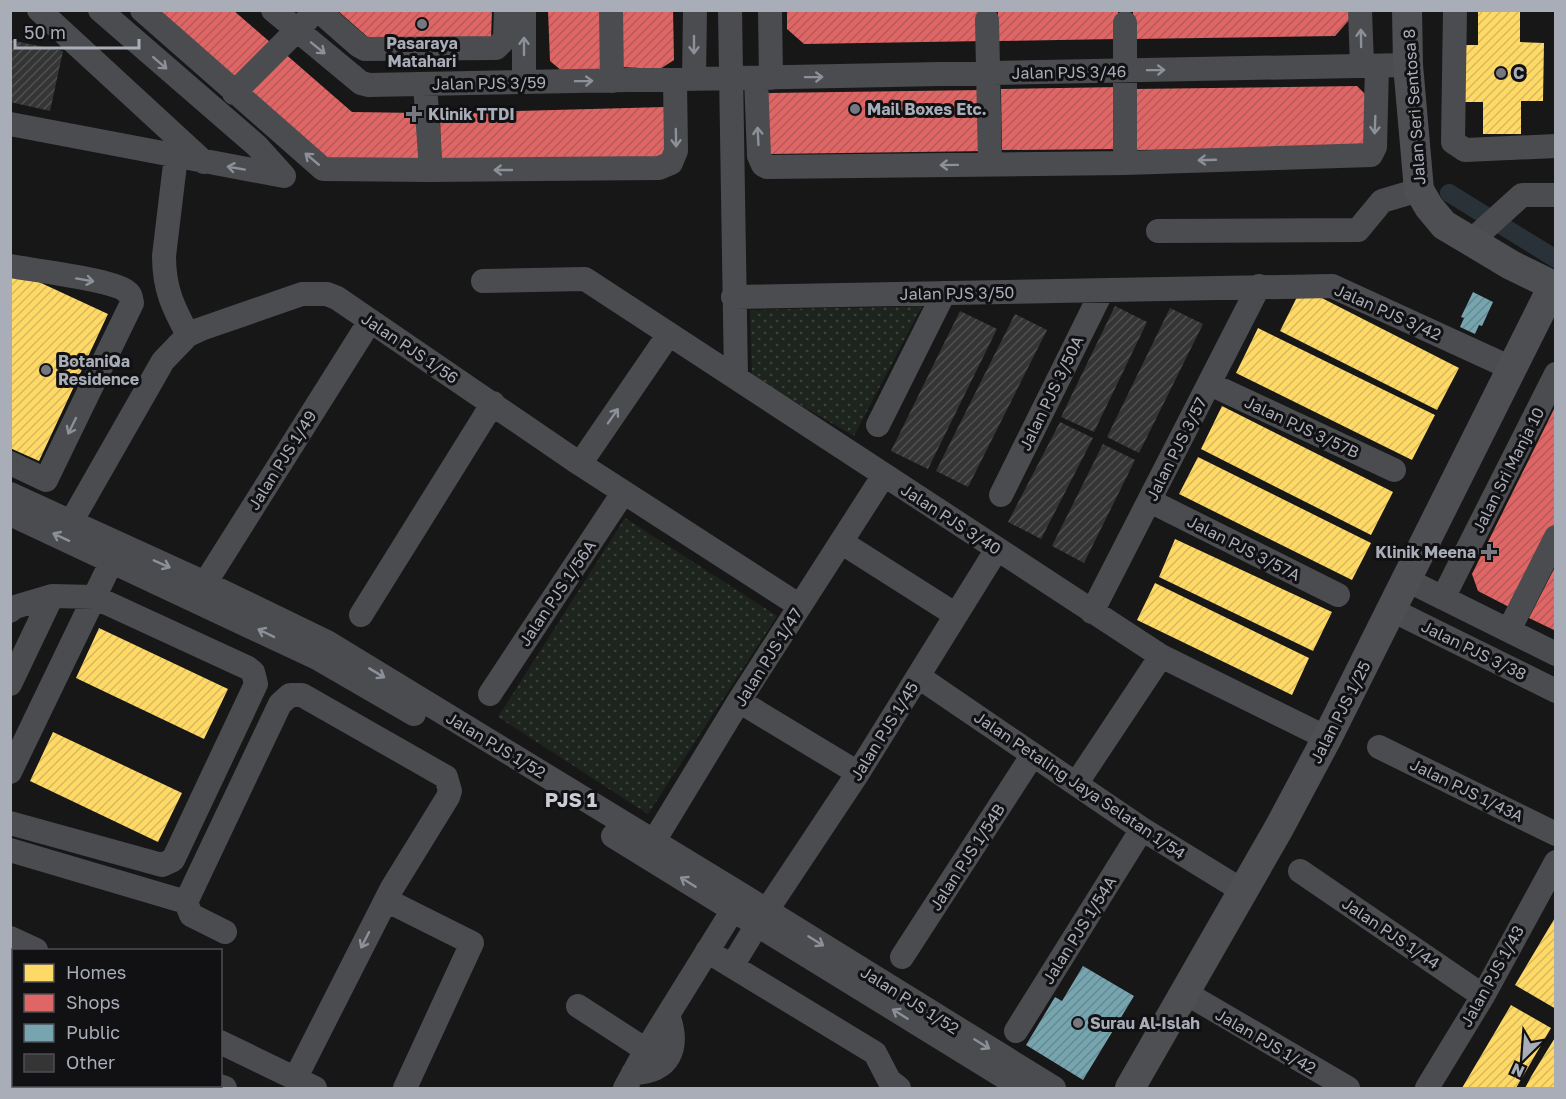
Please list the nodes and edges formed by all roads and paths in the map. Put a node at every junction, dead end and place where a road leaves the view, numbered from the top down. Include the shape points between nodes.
1 (39, 10) edge
2 (100, 10) edge
3 (142, 10) edge
4 (273, 10) edge
5 (506, 10) edge
6 (524, 10) edge
7 (611, 10) edge
8 (695, 10) edge
9 (730, 10) edge
10 (770, 10) edge
11 (1360, 10) edge
12 (1407, 10) edge
13 (1455, 10) edge
14 (318, 11) edge
15 (987, 20) dead end
16 (1125, 23) dead end
17 (296, 30) junction
18 (1408, 65) junction
19 (1369, 66) junction
20 (1125, 71) junction
21 (987, 73) junction
22 (731, 78) junction
23 (763, 78) junction
24 (684, 79) junction
25 (612, 81) junction
26 (524, 82) junction
27 (425, 84) junction
28 (234, 93) junction
29 (10, 124) edge
30 (1556, 146) edge
31 (176, 156) junction
32 (204, 162) junction
33 (1125, 163) junction
34 (990, 164) junction
35 (430, 170) junction
36 (1419, 190) junction
37 (1556, 195) edge
38 (1158, 231) dead end
39 (1470, 242) junction
40 (1511, 265) junction
41 (10, 266) edge
42 (483, 281) dead end
43 (1259, 286) junction
44 (1181, 288) joint
45 (1102, 291) junction
46 (944, 293) junction
47 (733, 297) junction
48 (1549, 303) edge
49 (369, 321) junction
50 (669, 334) junction
51 (188, 335) junction
52 (1511, 368) junction
53 (1556, 374) edge
54 (736, 378) junction
55 (1210, 384) junction
56 (493, 403) junction
57 (878, 424) dead end
58 (10, 464) edge
59 (580, 464) junction
60 (1394, 470) dead end
61 (884, 475) junction
62 (623, 493) junction
63 (10, 494) edge
64 (1001, 495) dead end
65 (1150, 501) junction
66 (10, 514) edge
67 (70, 522) junction
68 (1556, 537) edge
69 (841, 542) junction
70 (997, 549) junction
71 (116, 552) junction
72 (1407, 579) junction
73 (200, 591) junction
74 (1338, 595) dead end
75 (52, 596) junction
76 (94, 597) junction
77 (1443, 598) junction
78 (800, 606) junction
79 (1392, 610) junction
80 (10, 611) edge
81 (1092, 612) junction
82 (361, 615) dead end
83 (956, 615) junction
84 (1509, 630) junction
85 (323, 650) junction
86 (1556, 654) edge
87 (1161, 656) junction
88 (919, 676) junction
89 (10, 684) edge
90 (1556, 691) edge
91 (490, 694) dead end
92 (302, 695) junction
93 (739, 701) junction
94 (1327, 738) junction
95 (1378, 747) dead end
96 (1032, 756) junction
97 (10, 772) edge
98 (858, 773) junction
99 (1076, 784) junction
100 (10, 823) edge
101 (1142, 830) junction
102 (1556, 834) edge
103 (654, 841) junction
104 (10, 850) edge
105 (1556, 862) edge
106 (1300, 871) dead end
107 (1243, 891) junction
108 (389, 894) junction
109 (186, 902) junction
110 (737, 902) junction
111 (762, 918) junction
112 (225, 932) dead end
113 (10, 938) edge
114 (32, 949) edge
115 (707, 951) junction
116 (902, 957) dead end
117 (732, 966) junction
118 (1184, 992) junction
119 (1483, 996) junction
120 (578, 1006) dead end
121 (668, 1015) junction
122 (1016, 1031) dead end
123 (225, 1044) edge
124 (646, 1050) junction
125 (629, 1081) edge
126 (305, 1084) edge
127 (405, 1089) edge
128 (899, 1089) edge
129 (1022, 1089) edge
130 (1054, 1089) edge
131 (1130, 1089) edge
132 (1348, 1089) edge
133 (1427, 1089) edge

1 - 32 street
2 -> 32 street via 257,146 284,176
3 - 28 street
4 - 17 street, Jalan PJS 3/59
5 - 14 street via 506,39 496,48 389,49 365,49
26 -> 6 street
7 - 25 street
8 -> 24 street
9 - 22 street
10 - 23 street
19 -> 11 street
12 - 18 main road, Jalan Seri Sentosa 8
13 - 30 street via 1453,142 1465,150
14 - 17 street
15 - 21 street
16 - 20 street
17 -> 27 street, Jalan PJS 3/59 via 361,83
17 - 28 street
18 - 19 street, Jalan PJS 3/46
18 - 36 main road, Jalan Seri Sentosa 8
20 -> 19 street, Jalan PJS 3/46
19 -> 33 street via 1375,147 1371,155
20 - 21 street, Jalan PJS 3/46
20 - 33 street
23 -> 21 street, Jalan PJS 3/46
21 - 34 street
22 - 23 street, Jalan PJS 3/46
22 - 24 street, Jalan PJS 3/59
22 - 47 street
34 -> 23 street via 767,167 759,156
24 - 25 street, Jalan PJS 3/59
24 -> 35 street via 676,151 671,163 659,168
26 -> 25 street, Jalan PJS 3/59
26 - 27 street, Jalan PJS 3/59
27 - 35 street
35 -> 28 street via 323,168
29 - 31 street
31 - 32 street
31 - 51 street via 164,272 165,285
33 - 34 street
36 - 38 street via 1382,201 1358,230
36 - 39 main road, Jalan Seri Sentosa 8 via 1444,225
37 - 39 street via 1522,195
39 - 40 main road, Jalan Seri Sentosa 8
40 - 48 main road, Jalan Seri Sentosa 8
40 - 48 main road via 1530,310
41 -> 58 street via 125,289 132,303 46,480
42 - 50 street, Jalan PJS 3/40 via 585,279
43 - 44 street, Jalan PJS 3/42
43 - 52 street, Jalan PJS 3/42 via 1337,287
43 - 55 street, Jalan PJS 3/57
44 - 45 street, Jalan PJS 3/50
45 - 46 street, Jalan PJS 3/50
45 - 64 street, Jalan PJS 3/50A
46 - 47 street, Jalan PJS 3/50
46 - 57 street
47 - 54 street
48 - 52 main road, Jalan PJS 1/25
49 - 51 street, Jalan PJS 1/56 via 334,296 306,294
49 - 56 street, Jalan PJS 1/56
49 - 73 street, Jalan PJS 1/49
50 - 54 street, Jalan PJS 3/40
59 -> 50 street
51 - 67 street, Jalan PJS 1/56 via 163,361
52 - 72 main road, Jalan PJS 1/25
53 - 77 street, Jalan Sri Manja 10
54 - 61 street, Jalan PJS 3/40
55 - 60 street, Jalan PJS 3/57B
55 - 65 street, Jalan PJS 3/57
56 - 59 street, Jalan PJS 1/56
56 - 82 street
59 - 62 street, Jalan PJS 1/56
61 - 69 street, Jalan PJS 1/47
61 - 70 street, Jalan PJS 3/40
62 - 78 street, Jalan PJS 1/56
62 - 91 street, Jalan PJS 1/56A
63 - 67 street, Jalan PJS 1/52
65 - 74 street, Jalan PJS 3/57A
65 - 81 street, Jalan PJS 3/57
71 -> 66 street, Jalan PJS 1/52
67 - 71 street, Jalan PJS 1/52
68 - 84 street
69 - 78 street, Jalan PJS 1/47
69 - 83 street
70 - 81 street, Jalan PJS 3/40
70 - 83 street, Jalan PJS 1/45
71 - 73 street, Jalan PJS 1/52
71 - 76 street
72 - 77 street, Jalan PJS 3/38
72 - 79 main road, Jalan PJS 1/25
73 - 85 street, Jalan PJS 1/52
75 - 76 street
75 - 80 street
75 - 89 street
76 - 97 street
76 - 100 street via 248,668 256,677 255,690 168,864
77 - 84 street, Jalan PJS 3/38
78 - 93 street, Jalan PJS 1/47
79 - 90 street, Jalan PJS 3/38
79 - 94 main road, Jalan PJS 1/25
81 - 87 street, Jalan PJS 3/40
83 - 88 street, Jalan PJS 1/45
84 - 86 street, Jalan PJS 3/38
85 - 92 street
85 -> 103 street, Jalan PJS 1/52
110 -> 85 street, Jalan PJS 1/52 via 473,748
87 - 94 street, Jalan PJS 3/40
87 - 99 street
88 - 96 street, Jalan Petaling Jaya Selatan 1/54
88 - 98 street, Jalan PJS 1/45
92 - 108 street via 446,777 450,791
92 - 109 street via 290,695 280,704
93 - 98 street
93 - 103 street, Jalan PJS 1/47
94 - 107 main road, Jalan PJS 1/25
95 - 102 street, Jalan PJS 1/43A
96 - 99 street, Jalan Petaling Jaya Selatan 1/54
96 - 116 street, Jalan PJS 1/54B
98 - 111 street, Jalan PJS 1/45
99 - 101 street, Jalan Petaling Jaya Selatan 1/54
101 - 107 street, Jalan Petaling Jaya Selatan 1/54
101 - 122 street, Jalan PJS 1/54A
103 - 110 street, Jalan PJS 1/52
104 - 109 street
105 - 119 street, Jalan PJS 1/43
106 - 119 street, Jalan PJS 1/44
107 - 118 main road, Jalan PJS 1/25
108 -> 126 street
108 - 127 street via 472,943
109 - 112 street via 191,915
110 - 111 street, Jalan PJS 1/52
110 - 115 street
111 - 117 street, Jalan PJS 1/45
129 -> 111 street, Jalan PJS 1/52
111 -> 130 street, Jalan PJS 1/52
113 - 114 street
115 - 117 street
115 - 121 street
117 - 128 street via 875,1053 889,1080
118 - 131 main road, Jalan PJS 1/25
118 - 132 street, Jalan PJS 1/42
119 - 133 street, Jalan PJS 1/43
120 - 124 street
121 - 124 street
121 - 125 street via 673,1034 668,1059 660,1067
123 - 126 street
124 - 125 street

